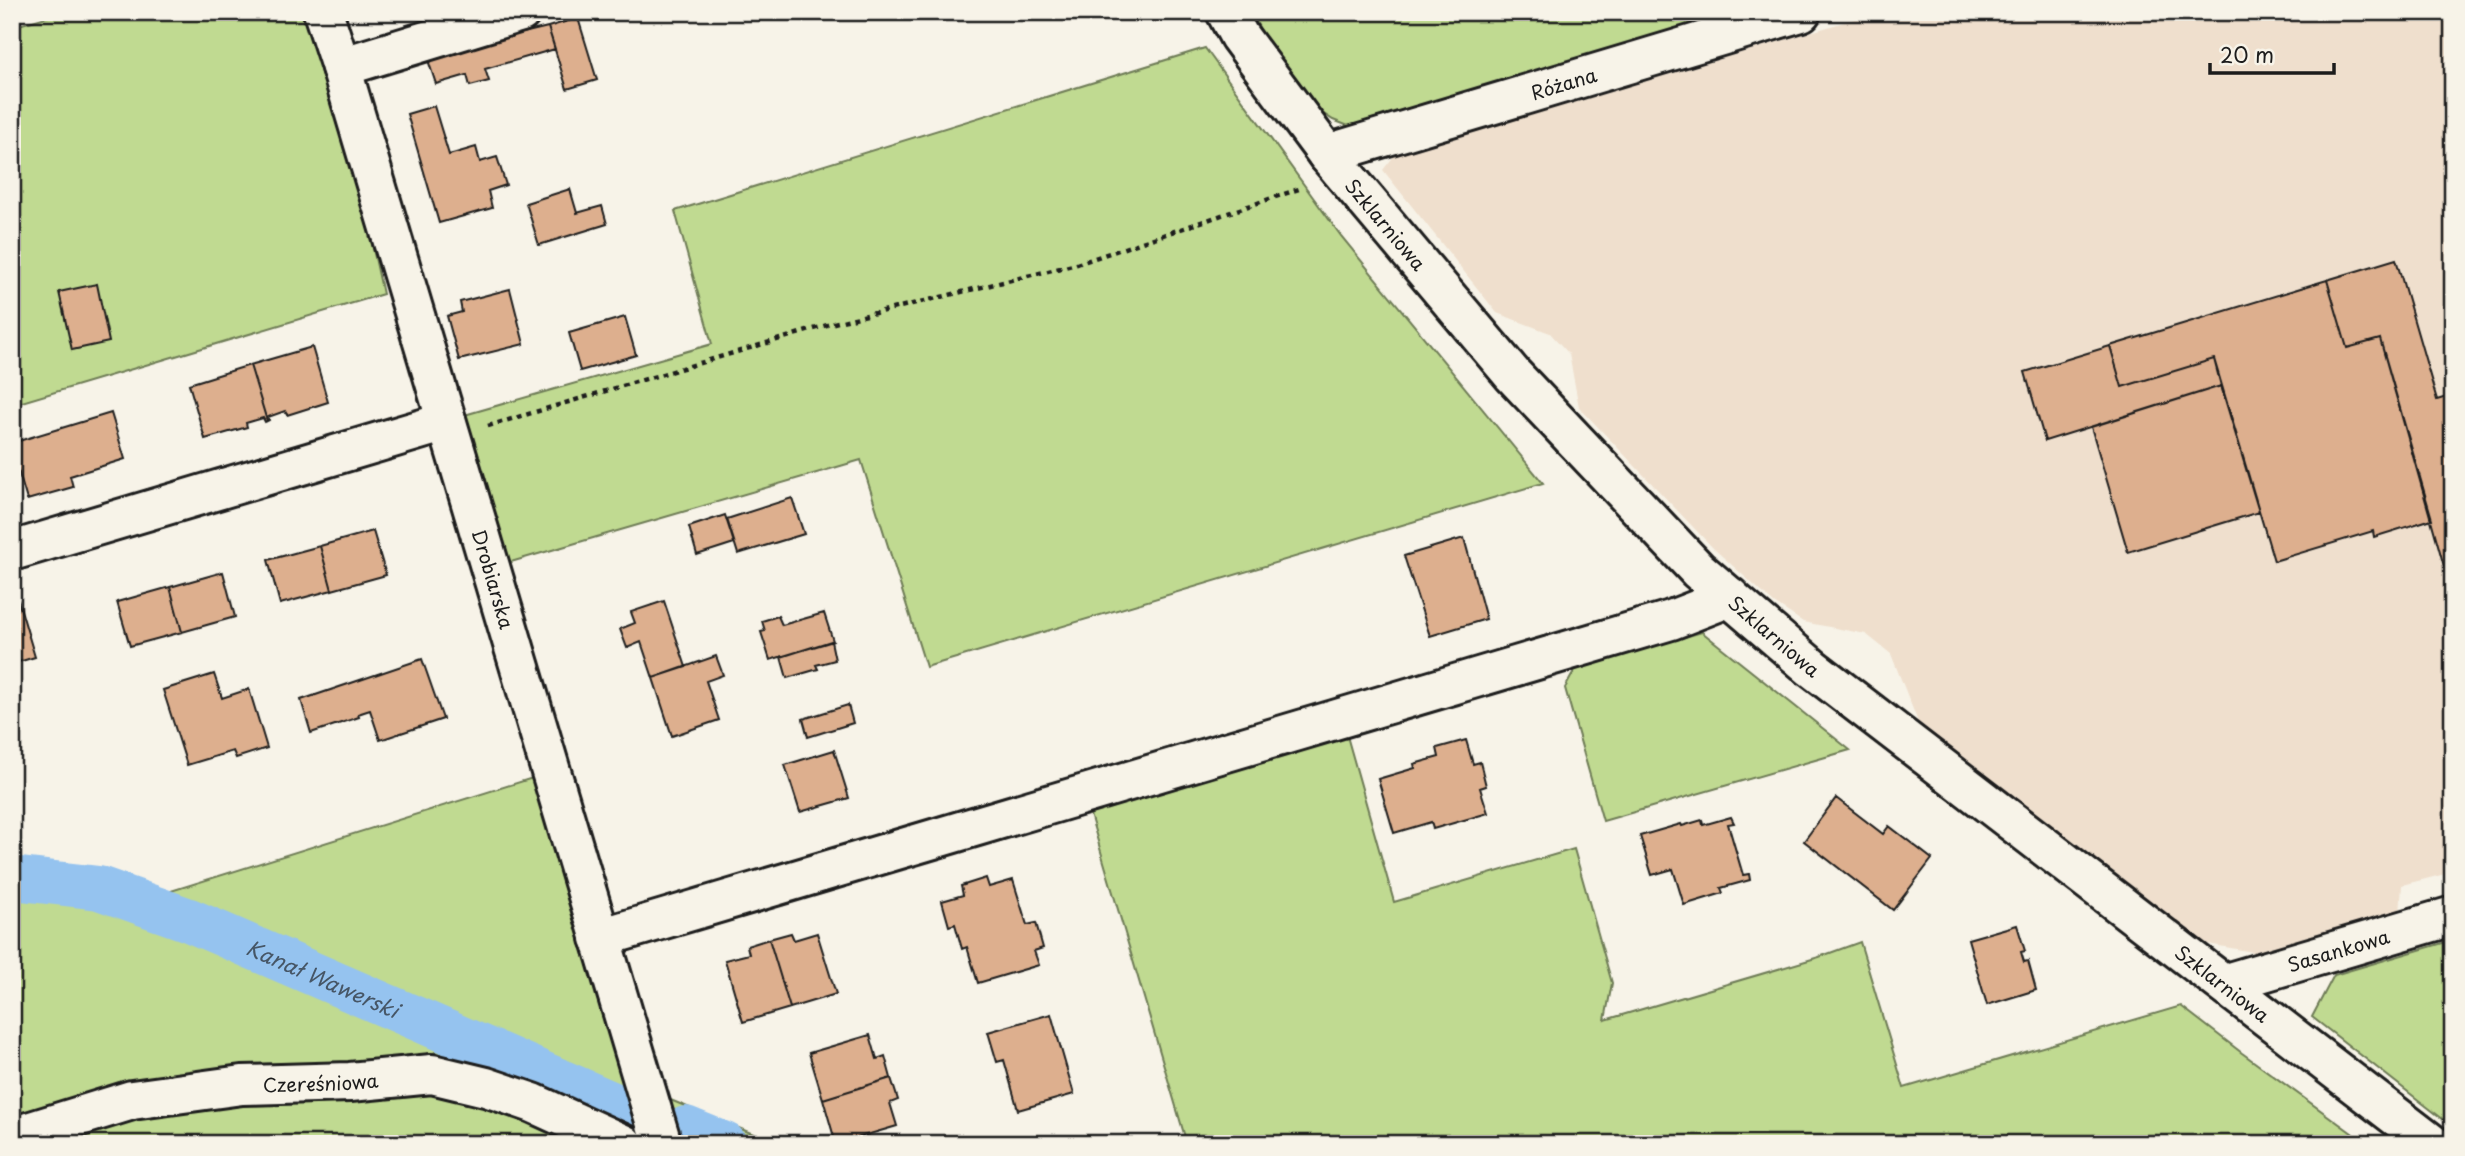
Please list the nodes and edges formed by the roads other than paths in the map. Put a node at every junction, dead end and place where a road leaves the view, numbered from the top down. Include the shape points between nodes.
1 (323, 12) edge
2 (520, 12) edge
3 (1226, 12) edge
4 (1801, 12) edge
5 (341, 67) junction
6 (1335, 164) junction
7 (448, 430) junction
8 (12, 551) edge
9 (1730, 597) junction
10 (2453, 916) edge
11 (600, 938) junction
12 (2226, 983) junction
13 (12, 1138) edge
14 (623, 1144) edge
15 (662, 1144) edge
16 (2432, 1144) edge

1 - 5 street, Drobiarska
2 - 5 street
3 - 6 street, Szklarniowa
4 - 6 street, Różana
5 - 7 street, Drobiarska
6 - 9 street, Szklarniowa via 1513,375 1698,570
7 - 8 street
7 - 11 street, Drobiarska
9 - 11 street via 1671,620
9 - 12 street, Szklarniowa via 1812,668
10 - 12 street, Sasankowa
11 - 15 street, Drobiarska
12 - 16 street, Szklarniowa
13 - 14 street, Czereśniowa via 132,1100 242,1085 432,1074 533,1103

